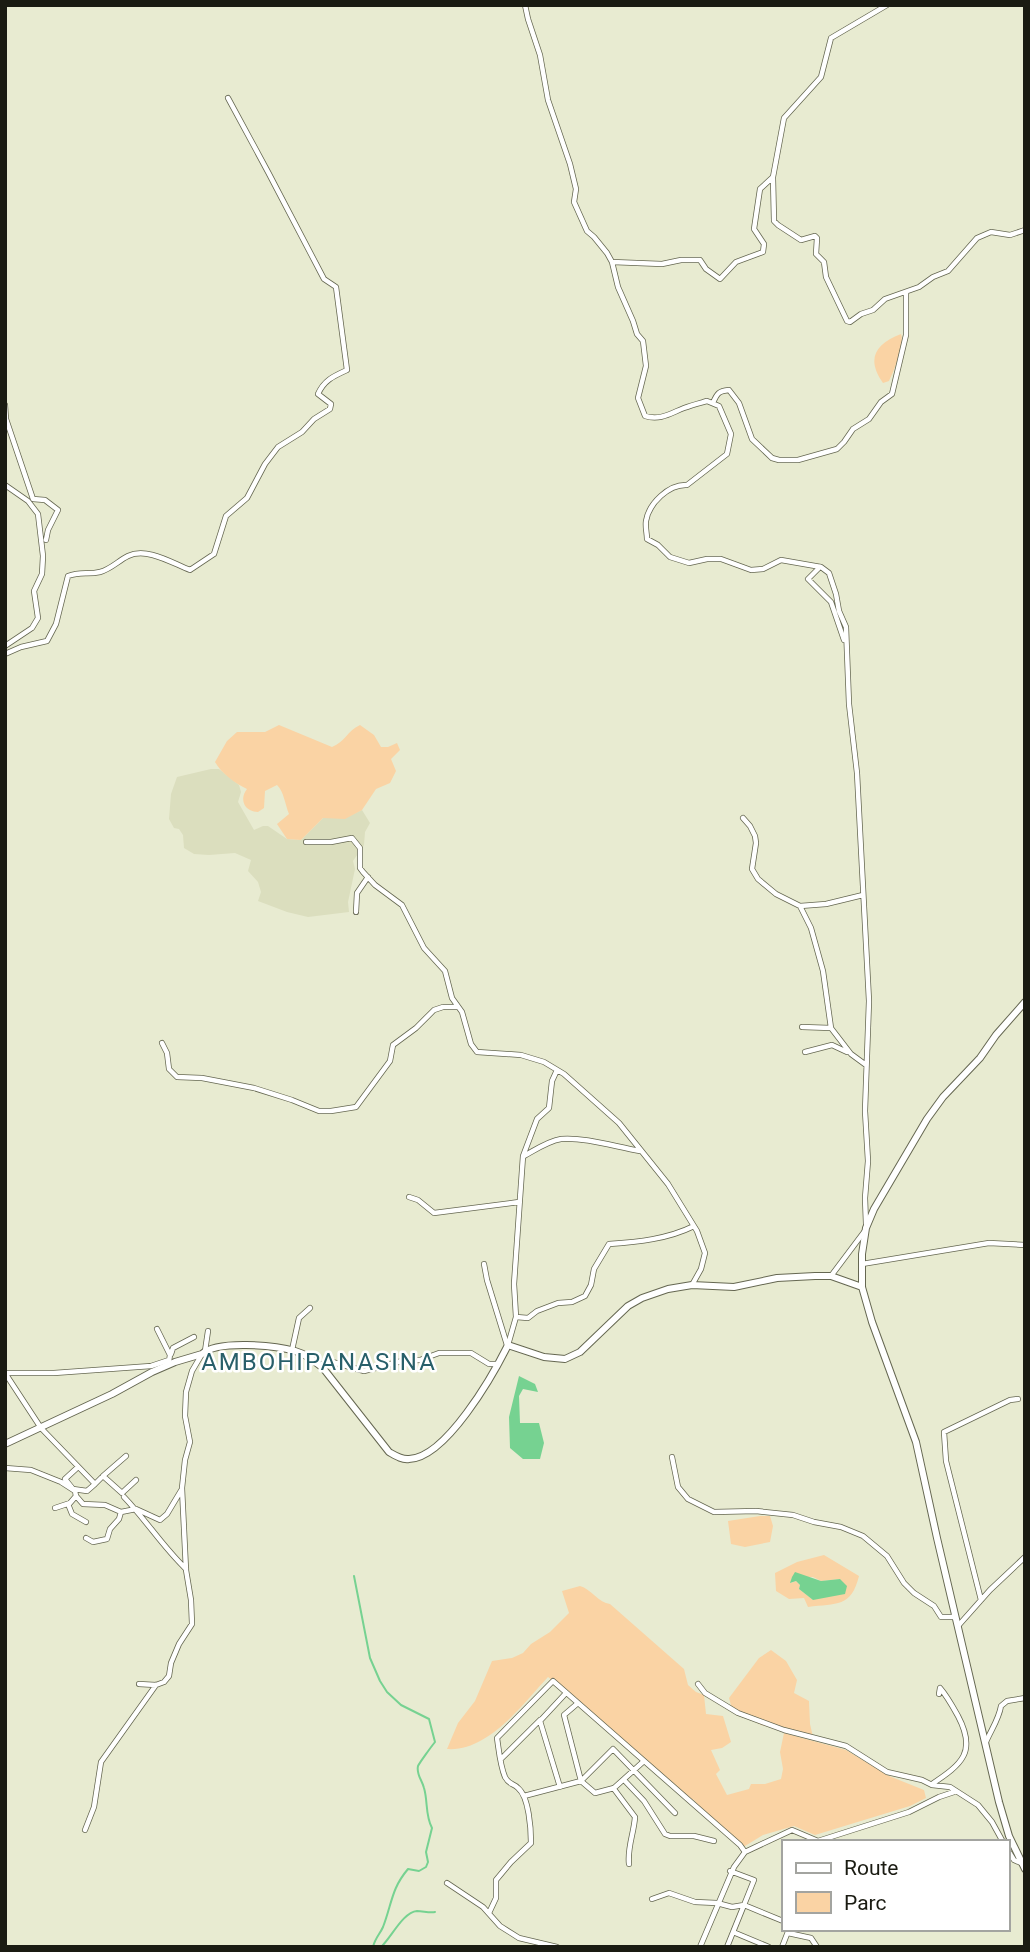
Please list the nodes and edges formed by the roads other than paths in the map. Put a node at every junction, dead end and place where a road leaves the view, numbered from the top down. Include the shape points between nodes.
1 (525, 5) edge
2 (887, 5) edge
3 (228, 98) dead end
4 (773, 177) junction
5 (1025, 230) edge
6 (611, 262) junction
7 (906, 293) junction
8 (713, 403) junction
9 (5, 405) edge
10 (5, 485) edge
11 (30, 500) junction
12 (46, 540) dead end
13 (821, 567) junction
14 (5, 646) edge
15 (846, 650) junction
16 (5, 654) edge
17 (743, 818) dead end
18 (306, 842) dead end
19 (368, 877) junction
20 (863, 895) junction
21 (800, 906) junction
22 (356, 912) dead end
23 (1025, 1002) edge
24 (458, 1007) junction
25 (802, 1027) dead end
26 (831, 1028) junction
27 (162, 1043) dead end
28 (805, 1052) dead end
29 (850, 1054) junction
30 (866, 1065) junction
31 (557, 1070) junction
32 (641, 1151) junction
33 (523, 1156) junction
34 (409, 1197) dead end
35 (519, 1202) junction
36 (694, 1226) junction
37 (866, 1228) junction
38 (1025, 1245) edge
39 (484, 1264) dead end
40 (862, 1264) junction
41 (831, 1276) junction
42 (692, 1284) junction
43 (862, 1287) junction
44 (310, 1308) dead end
45 (516, 1317) junction
46 (157, 1329) dead end
47 (208, 1331) dead end
48 (194, 1337) dead end
49 (508, 1345) junction
50 (292, 1350) junction
51 (204, 1353) junction
52 (169, 1360) junction
53 (499, 1364) junction
54 (320, 1365) junction
55 (6, 1373) edge
56 (1018, 1399) dead end
57 (41, 1428) junction
58 (5, 1444) edge
59 (126, 1456) dead end
60 (672, 1457) dead end
61 (78, 1467) junction
62 (5, 1468) edge
63 (103, 1476) junction
64 (136, 1480) dead end
65 (95, 1484) junction
66 (182, 1488) junction
67 (73, 1489) junction
68 (76, 1496) junction
69 (124, 1497) dead end
70 (67, 1504) junction
71 (55, 1508) dead end
72 (136, 1509) junction
73 (121, 1512) junction
74 (86, 1521) dead end
75 (86, 1538) dead end
76 (1025, 1557) edge
77 (186, 1570) junction
78 (981, 1600) junction
79 (955, 1617) junction
80 (958, 1627) junction
81 (139, 1684) dead end
82 (698, 1684) dead end
83 (156, 1685) junction
84 (566, 1693) junction
85 (939, 1694) dead end
86 (1025, 1698) edge
87 (578, 1703) junction
88 (541, 1719) junction
89 (986, 1743) junction
90 (501, 1759) junction
91 (644, 1761) junction
92 (633, 1770) junction
93 (581, 1781) junction
94 (625, 1781) junction
95 (932, 1785) junction
96 (560, 1787) junction
97 (614, 1788) junction
98 (954, 1791) junction
99 (524, 1796) junction
100 (676, 1813) dead end
101 (85, 1830) dead end
102 (816, 1840) edge
103 (821, 1840) edge
104 (1002, 1840) edge
105 (714, 1841) dead end
106 (745, 1852) junction
107 (1009, 1852) edge
108 (629, 1864) dead end
109 (1024, 1865) edge
110 (730, 1871) junction
111 (447, 1883) dead end
112 (652, 1899) dead end
113 (717, 1903) junction
114 (744, 1905) junction
115 (489, 1913) junction
116 (782, 1921) edge
117 (788, 1931) edge
118 (733, 1932) junction
119 (755, 1944) edge
120 (557, 1947) edge
121 (700, 1947) edge
122 (727, 1947) edge
123 (769, 1947) edge
124 (782, 1947) edge
125 (817, 1947) edge

1 - 6 street via 548,100 570,164 574,202 587,231
2 - 4 street via 831,38 821,77 784,118
3 - 16 street via 324,279 336,287 347,370 328,379 318,394 331,404 330,409 278,447 247,498 226,516 214,554 190,570 142,552 97,573 68,576 47,641
4 - 6 street via 760,189 754,229 764,244 763,252 736,262 720,279 700,260
4 - 7 street via 774,221 802,240 817,238 816,254 824,262 847,321 873,310 885,299
5 - 7 street via 977,239 948,271
6 - 8 street via 643,341 646,366 638,398 645,416 653,419
7 - 8 street via 906,335 892,394 837,449 811,458 779,460 752,439 729,390 717,393
8 - 13 street via 731,434 727,454 687,485 659,497 646,523 647,539 689,563 721,559 751,570 781,560
9 - 11 street
10 - 11 street
11 - 12 street via 45,500 58,510
11 - 14 street via 41,530 41,574 34,591 38,618 32,628
13 - 15 street via 829,573 846,627
13 - 15 street via 808,579 831,602
15 - 20 street
17 - 21 street via 755,836 752,869 758,879
18 - 19 street via 352,838 360,848 360,868
19 - 22 street via 356,893
19 - 24 street via 402,905 424,948 444,971
20 - 21 street
20 - 30 street via 870,1001
21 - 26 street via 823,971
23 - 37 street via 934,1108
24 - 27 street via 434,1010 393,1045 390,1061 355,1107 343,1110 319,1111 254,1088 177,1077 169,1069
24 - 31 street via 477,1052 521,1055
25 - 26 street
26 - 29 street
28 - 29 street via 832,1045
29 - 30 street
30 - 37 street
31 - 32 street via 619,1123
31 - 33 street via 550,1108 537,1119
32 - 33 street via 561,1139
32 - 36 street
33 - 35 street
34 - 35 street via 434,1213
35 - 45 street
36 - 42 street via 705,1253
36 - 45 street via 679,1233 609,1244 585,1296 528,1318
37 - 40 street
37 - 41 street
38 - 40 street via 989,1243
39 - 49 street
40 - 43 street
41 - 42 street via 777,1278 734,1287
41 - 43 street
42 - 49 street via 628,1306 580,1352 565,1359
43 - 79 street via 916,1441
44 - 50 street via 299,1318
45 - 49 street
46 - 52 street
47 - 51 street
48 - 52 street via 173,1348
49 - 53 street
50 - 51 street via 218,1346
50 - 54 street
51 - 52 street
51 - 66 street via 186,1392 190,1443
52 - 55 street via 151,1366
52 - 57 street
53 - 54 street via 489,1364 471,1353 439,1353 363,1371 329,1361
53 - 54 street via 449,1436 413,1460 389,1452
55 - 57 street
56 - 78 street via 944,1432 946,1461
57 - 58 street
57 - 61 street
59 - 63 street
60 - 79 street via 678,1487 688,1499 715,1513 793,1514 863,1536 942,1618
61 - 65 street
61 - 67 street via 65,1479
62 - 67 street via 31,1470
63 - 64 street via 122,1493
63 - 65 street
65 - 67 street via 87,1491
66 - 72 street via 160,1520
66 - 77 street
67 - 68 street
68 - 70 street
68 - 73 street via 83,1504 105,1505
69 - 72 street
70 - 71 street
70 - 74 street via 72,1514
72 - 73 street
72 - 77 street
73 - 75 street via 107,1539 93,1542
76 - 78 street
77 - 83 street via 192,1624 171,1662 169,1676
78 - 80 street
79 - 80 street
80 - 89 street
81 - 83 street
82 - 95 street via 738,1713 846,1746 887,1772
83 - 101 street via 102,1762
84 - 87 street
84 - 88 street
84 - 90 street via 553,1681 549,1685 497,1738
85 - 95 street via 940,1688 964,1727 967,1748 951,1772
86 - 89 street via 1001,1706
87 - 91 street
87 - 93 street via 564,1715
88 - 90 street
88 - 96 street
89 - 109 street via 1009,1836
90 - 99 street via 509,1784
91 - 92 street
91 - 106 street
92 - 93 street via 613,1749
92 - 94 street
92 - 100 street
93 - 96 street
93 - 97 street via 595,1793
94 - 97 street
94 - 105 street via 665,1834
95 - 98 street
96 - 99 street
97 - 108 street via 635,1817
98 - 103 street via 909,1812
98 - 104 street via 978,1805
99 - 115 street via 531,1843 496,1880 496,1898
102 - 106 street via 792,1830
106 - 110 street
107 - 109 street
110 - 113 street
110 - 114 street via 754,1880
111 - 115 street
112 - 113 street via 669,1893 695,1902
113 - 114 street
113 - 121 street
114 - 116 street
114 - 118 street
115 - 120 street via 519,1938
117 - 124 street
117 - 125 street via 811,1938
118 - 119 street
118 - 122 street
119 - 123 street

